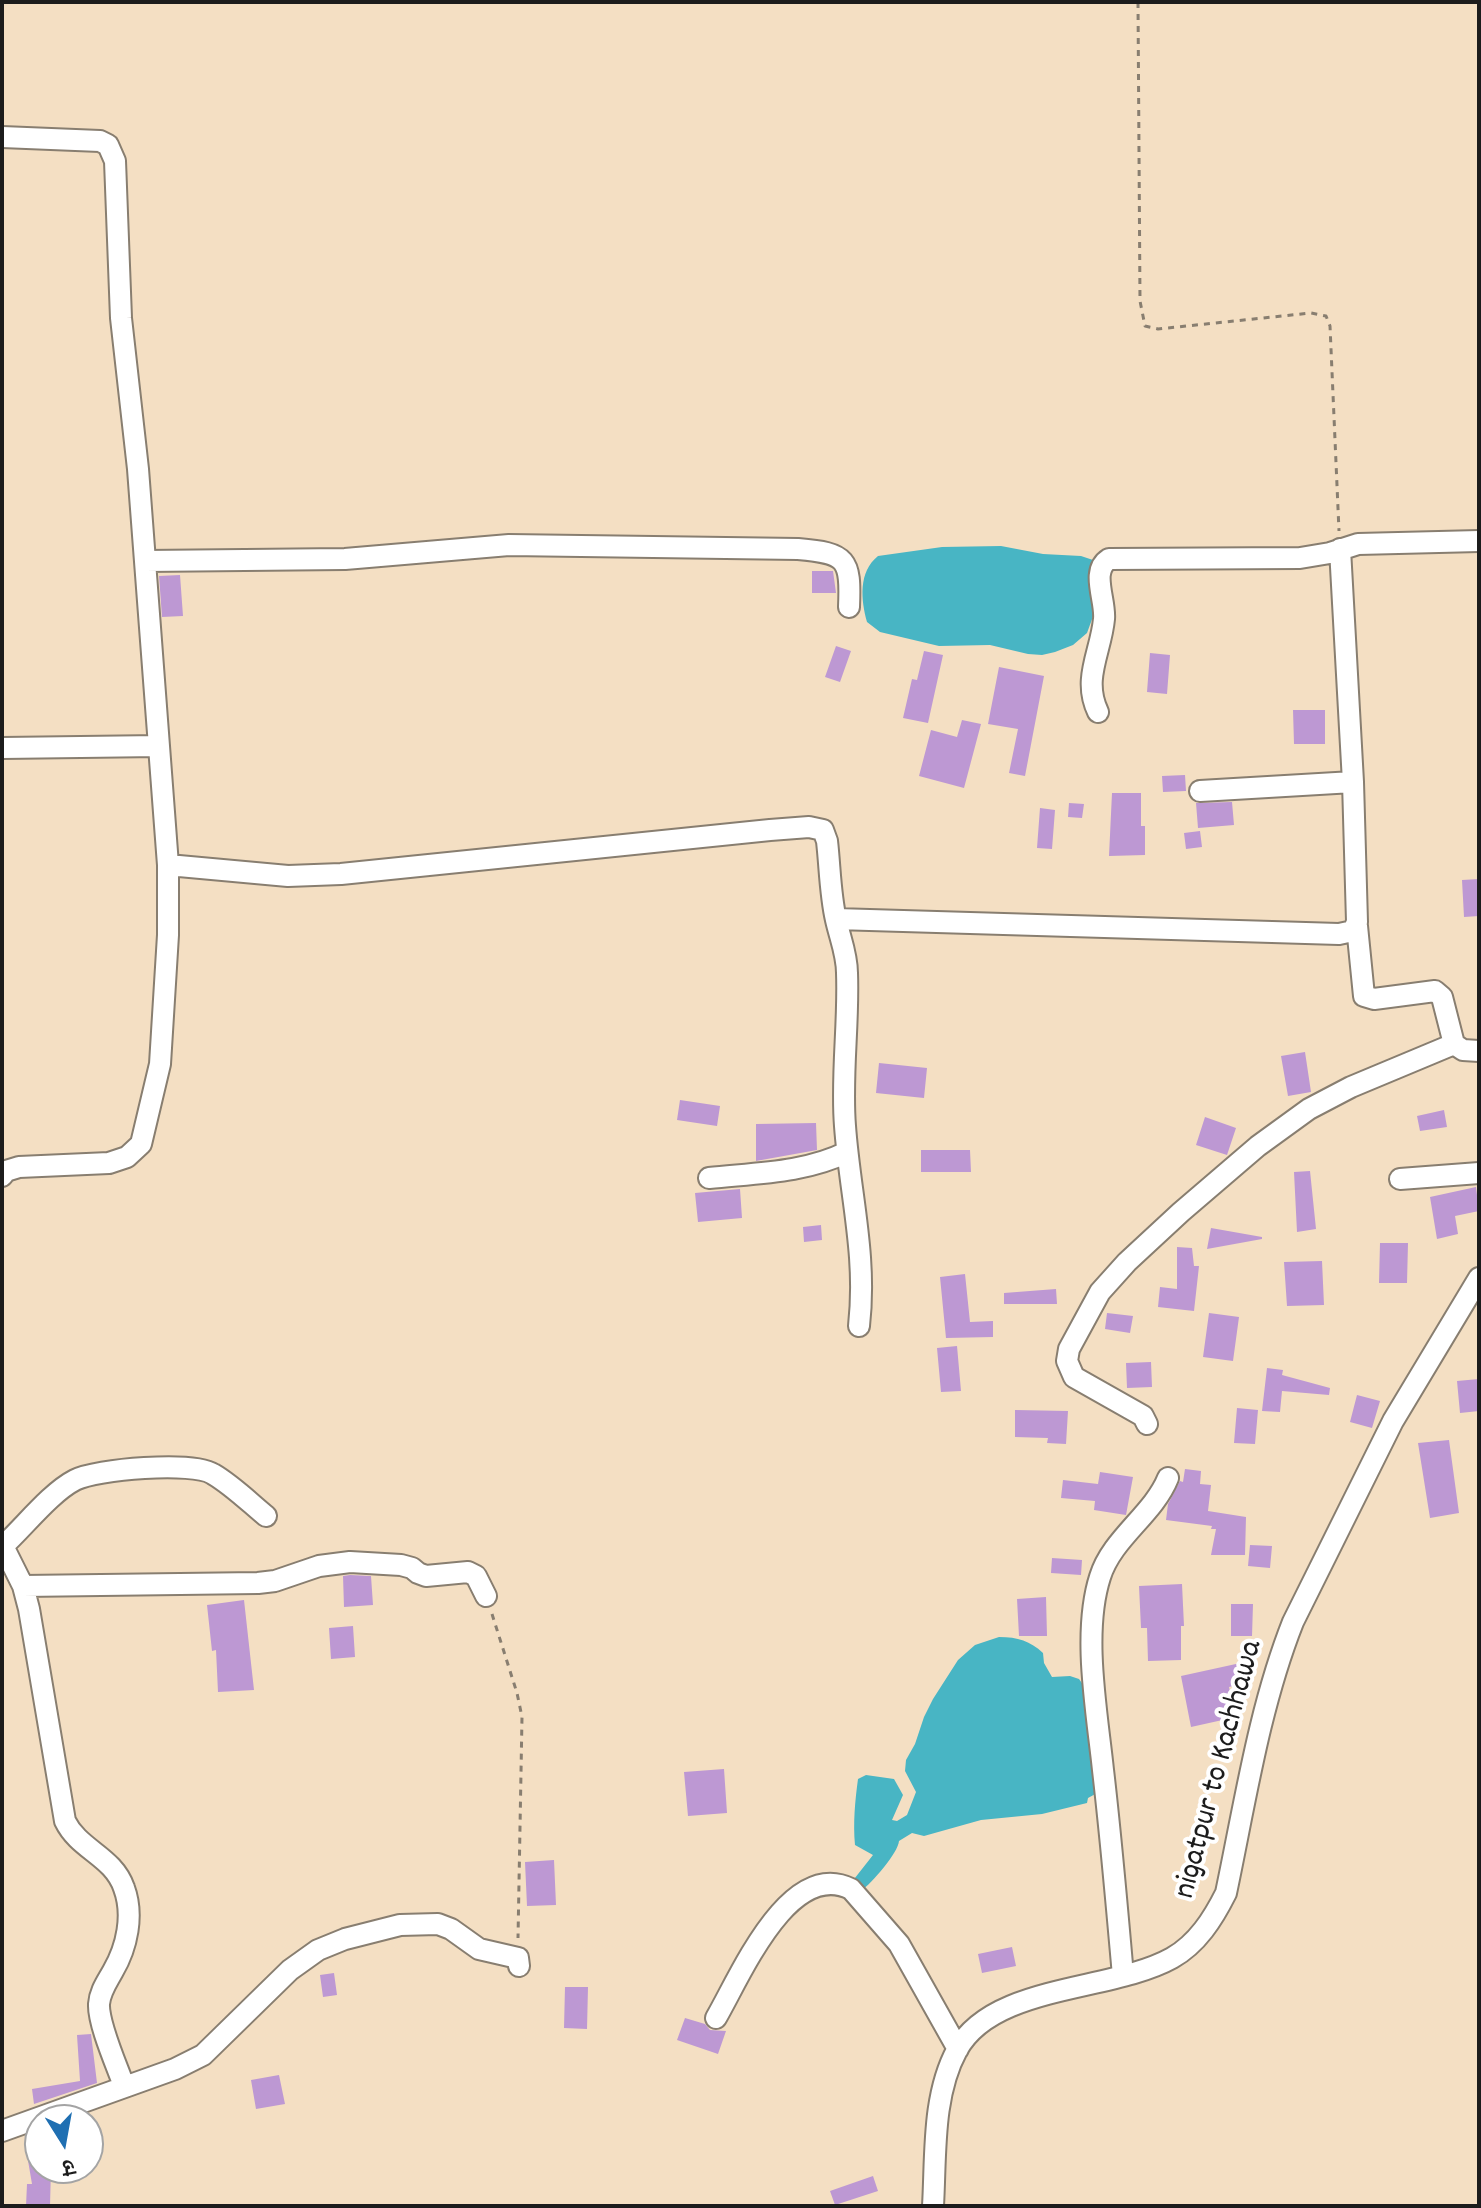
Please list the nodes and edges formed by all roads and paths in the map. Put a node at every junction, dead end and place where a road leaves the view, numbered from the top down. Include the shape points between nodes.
1 (1138, 2) edge
2 (2, 137) edge
3 (1479, 541) edge
4 (1340, 549) junction
5 (145, 561) junction
6 (849, 607) dead end
7 (1098, 712) dead end
8 (159, 746) junction
9 (2, 748) edge
10 (1353, 782) junction
11 (1200, 791) dead end
12 (168, 865) junction
13 (836, 919) junction
14 (1357, 926) junction
15 (1454, 1044) junction
16 (1479, 1051) edge
17 (847, 1152) junction
18 (1479, 1173) edge
19 (2, 1176) edge
20 (709, 1178) dead end
21 (1400, 1179) dead end
22 (1479, 1278) edge
23 (859, 1326) dead end
24 (1147, 1424) dead end
25 (1168, 1478) dead end
26 (266, 1516) dead end
27 (3, 1545) edge
28 (23, 1586) junction
29 (486, 1596) joint
30 (518, 1962) joint
31 (1123, 1976) junction
32 (716, 2018) dead end
33 (958, 2049) junction
34 (124, 2086) junction
35 (2, 2131) edge
36 (933, 2206) edge

1 - 4 path via 1142,320 1158,329 1311,313 1326,316
2 - 5 street via 100,141 112,151 121,318
3 - 4 street via 1372,543
4 - 7 street via 1300,558 1109,559 1101,566 1104,621 1092,669
4 - 10 street
5 - 6 street via 345,559 509,545 798,549 834,554 847,564
5 - 8 street
8 - 9 street
8 - 12 street
10 - 11 street
10 - 14 street
12 - 13 street via 272,875 341,874 816,827 826,834
12 - 19 street via 160,1064 141,1144 117,1161 19,1167
13 - 14 street via 1339,934
13 - 17 street via 847,960
14 - 15 street via 1364,996 1435,991 1442,997
15 - 16 street
15 - 24 street via 1309,1109 1181,1212 1100,1292 1069,1349 1069,1370 1143,1416
17 - 20 street via 793,1170
17 - 23 street via 861,1253
18 - 21 street
22 - 31 street, nigatpur to Kachhawa via 1393,1421 1293,1622 1264,1716 1219,1907 1203,1931 1173,1957
25 - 31 street via 1157,1500 1116,1548 1095,1594 1096,1698
26 - 27 street via 198,1468 89,1475 63,1489
27 - 28 street
28 - 29 street via 258,1583 350,1562 401,1565 426,1576 468,1572
28 - 34 street via 65,1821 78,1841 116,1870 125,1890 123,1953 100,1993 99,2008
29 - 30 path via 522,1717
30 - 34 street via 479,1949 438,1924 400,1925 345,1939 290,1970 203,2055
31 - 33 street, nigatpur to Kachhawa via 987,2017
32 - 33 street via 792,1898 817,1886 844,1885 899,1944
33 - 36 street, nigatpur to Kachhawa via 943,2088
34 - 35 street

